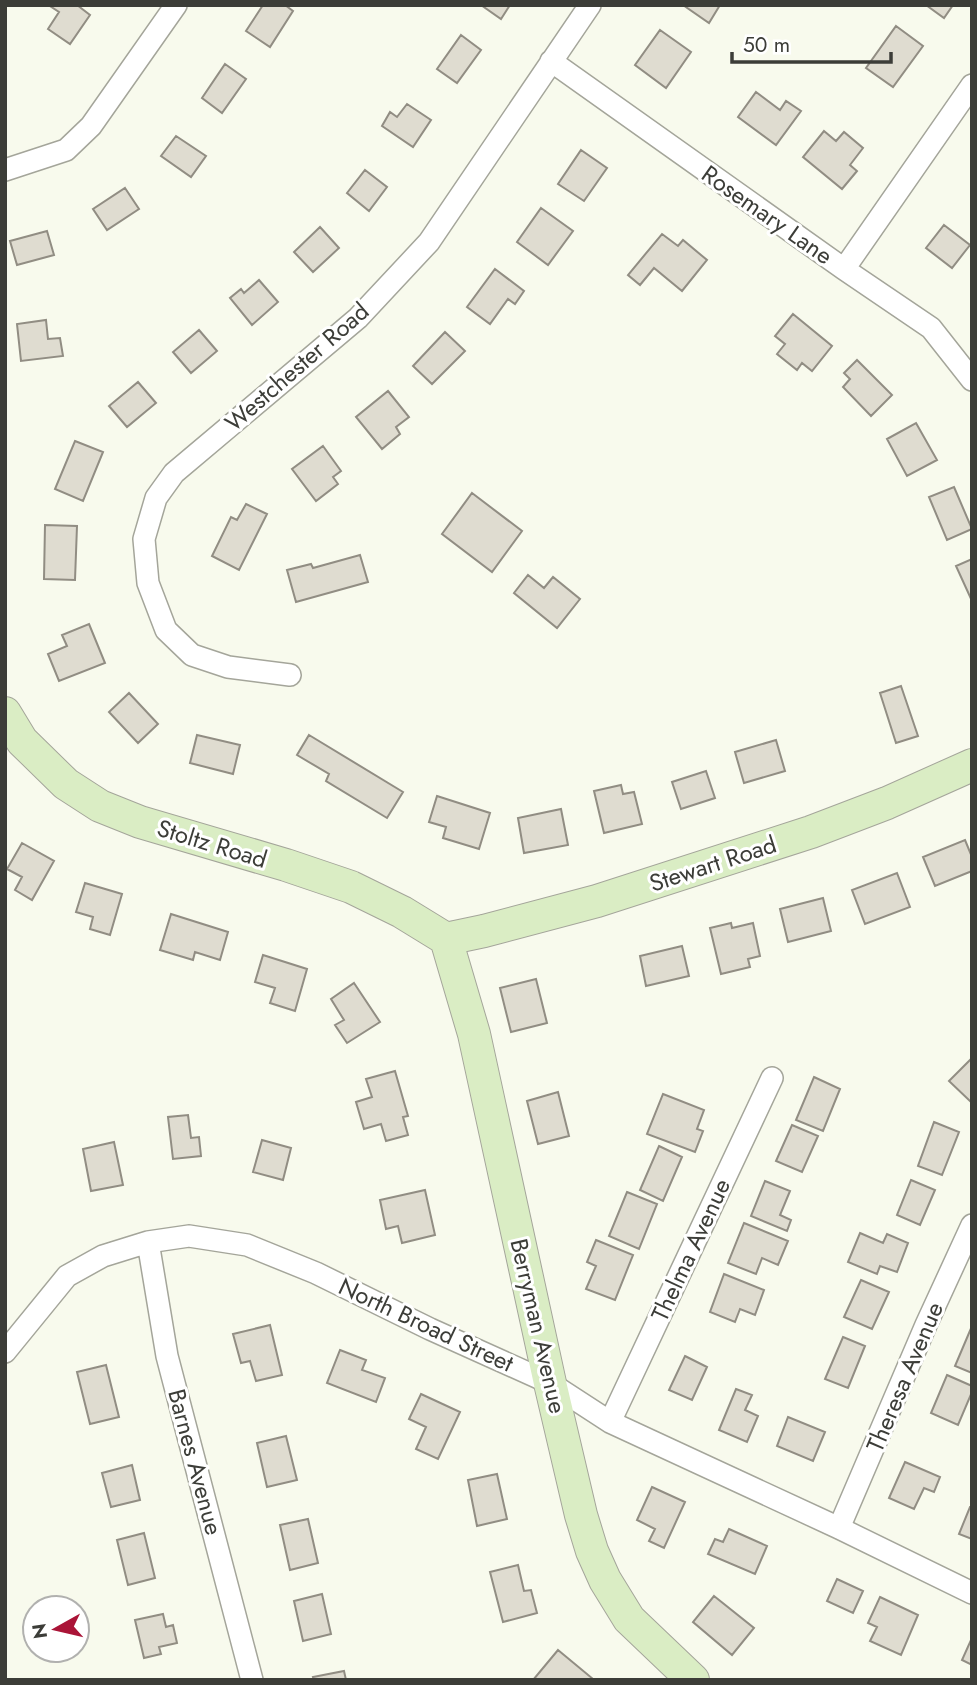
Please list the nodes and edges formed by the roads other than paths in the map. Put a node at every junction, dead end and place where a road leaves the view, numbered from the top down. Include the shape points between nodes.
1 (176, 5) edge
2 (590, 5) edge
3 (551, 61) junction
4 (972, 85) edge
5 (5, 170) edge
6 (844, 269) junction
7 (972, 380) edge
8 (290, 675) dead end
9 (5, 713) edge
10 (972, 765) edge
11 (446, 939) junction
12 (772, 1078) dead end
13 (972, 1225) edge
14 (148, 1242) junction
15 (5, 1352) edge
16 (550, 1383) junction
17 (610, 1422) junction
18 (839, 1528) junction
19 (972, 1593) edge
20 (251, 1680) edge
21 (693, 1680) edge

1 - 5 street via 91,126 66,150
2 - 3 street, Westchester Road
3 - 6 street, Rosemary Lane
3 - 8 street, Westchester Road via 429,242 358,318 174,473 156,498 144,539 148,583 166,630 192,655 229,667
4 - 6 street
6 - 7 street, Rosemary Lane via 931,328
9 - 11 street, Stoltz Road via 22,741 66,784 100,806 351,887
10 - 11 street, Stewart Road via 811,832 597,901
11 - 16 street, Berryman Avenue via 474,1034
12 - 17 street, Thelma Avenue
13 - 18 street, Theresa Avenue
14 - 15 street, North Broad Street via 103,1256 67,1276
14 - 16 street, North Broad Street via 188,1236 247,1245
14 - 20 street, Barnes Avenue via 167,1356
16 - 17 street, North Broad Street
16 - 21 street, Berryman Avenue via 581,1516 606,1580 629,1619
17 - 18 street, North Broad Street
18 - 19 street, North Broad Street

